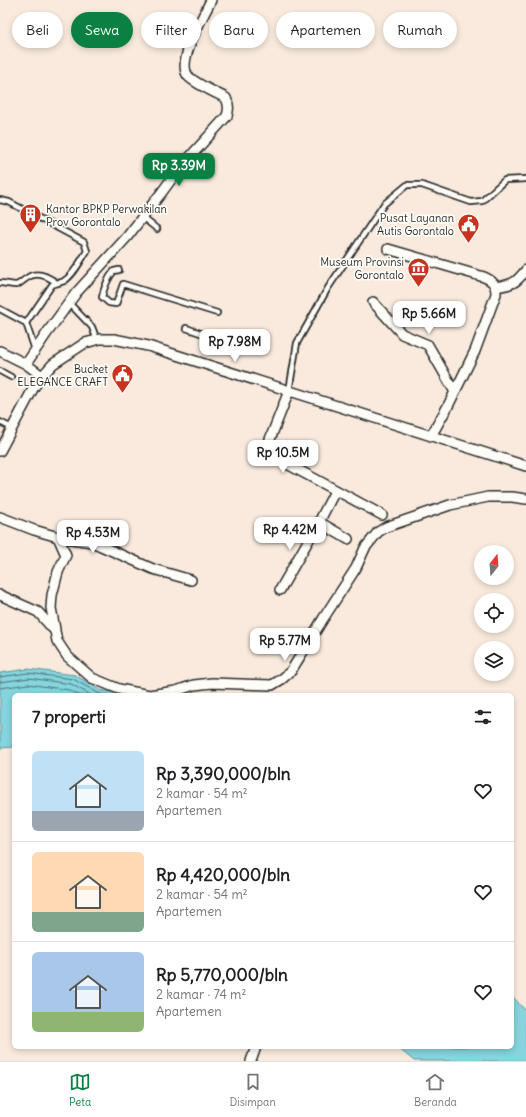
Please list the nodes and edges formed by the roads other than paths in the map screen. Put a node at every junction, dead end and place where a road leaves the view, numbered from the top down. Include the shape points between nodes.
1 (210, 0) edge
2 (526, 178) edge
3 (0, 200) edge
4 (142, 217) junction
5 (157, 229) dead end
6 (388, 249) dead end
7 (119, 270) dead end
8 (526, 270) edge
9 (57, 282) junction
10 (0, 283) edge
11 (496, 286) junction
12 (373, 302) dead end
13 (69, 303) junction
14 (0, 309) edge
15 (217, 313) dead end
16 (26, 323) junction
17 (186, 328) dead end
18 (210, 336) dead end
19 (97, 340) junction
20 (35, 350) junction
21 (0, 351) edge
22 (26, 364) junction
23 (0, 371) edge
24 (42, 376) junction
25 (11, 377) dead end
26 (289, 392) junction
27 (455, 392) junction
28 (0, 422) edge
29 (12, 428) junction
30 (431, 436) junction
31 (0, 451) edge
32 (526, 466) edge
33 (335, 491) junction
34 (526, 499) edge
35 (382, 515) dead end
36 (0, 517) edge
37 (319, 522) junction
38 (58, 536) junction
39 (348, 539) dead end
40 (191, 580) dead end
41 (280, 590) dead end
42 (0, 595) edge
43 (55, 631) junction
44 (139, 693) edge
45 (162, 693) edge
46 (255, 1049) edge
47 (251, 1061) edge

1 - 4 street via 189,48 185,68 192,79 226,98 229,109 227,116 178,170
2 - 26 lane via 505,180 482,201 470,202 422,185 407,185 384,204 328,288 297,343
3 - 9 lane via 9,202 84,242 87,251 69,276 63,282
4 - 5 lane
4 - 13 street
6 - 11 street via 484,277
7 - 15 lane via 111,275 102,298 109,303 116,304 123,284
8 - 11 street via 514,283
9 - 10 lane via 38,274 28,276 17,285
9 - 16 lane via 52,285
11 - 27 street via 496,294 482,334
12 - 27 street via 402,334 428,345
13 - 19 lane via 92,327
13 - 20 street
14 - 16 lane
16 - 20 lane
17 - 18 lane
19 - 24 street via 85,343 74,350 53,364
19 - 26 street via 114,339 148,346
20 - 22 street
21 - 22 street
22 - 24 street
23 - 25 lane
24 - 29 street
26 - 30 street
26 - 33 street via 265,452
27 - 30 street
28 - 29 lane
29 - 31 street
30 - 32 street
33 - 35 street
33 - 37 street
34 - 45 street via 488,497 450,505 386,526 365,548 356,568 291,672 272,685 212,683
36 - 38 street via 24,527
37 - 39 street
37 - 41 street
38 - 40 street via 92,542 153,569
38 - 43 street via 66,555 52,594 51,608
42 - 43 street via 38,612
43 - 44 street via 60,648 92,678
46 - 47 street

